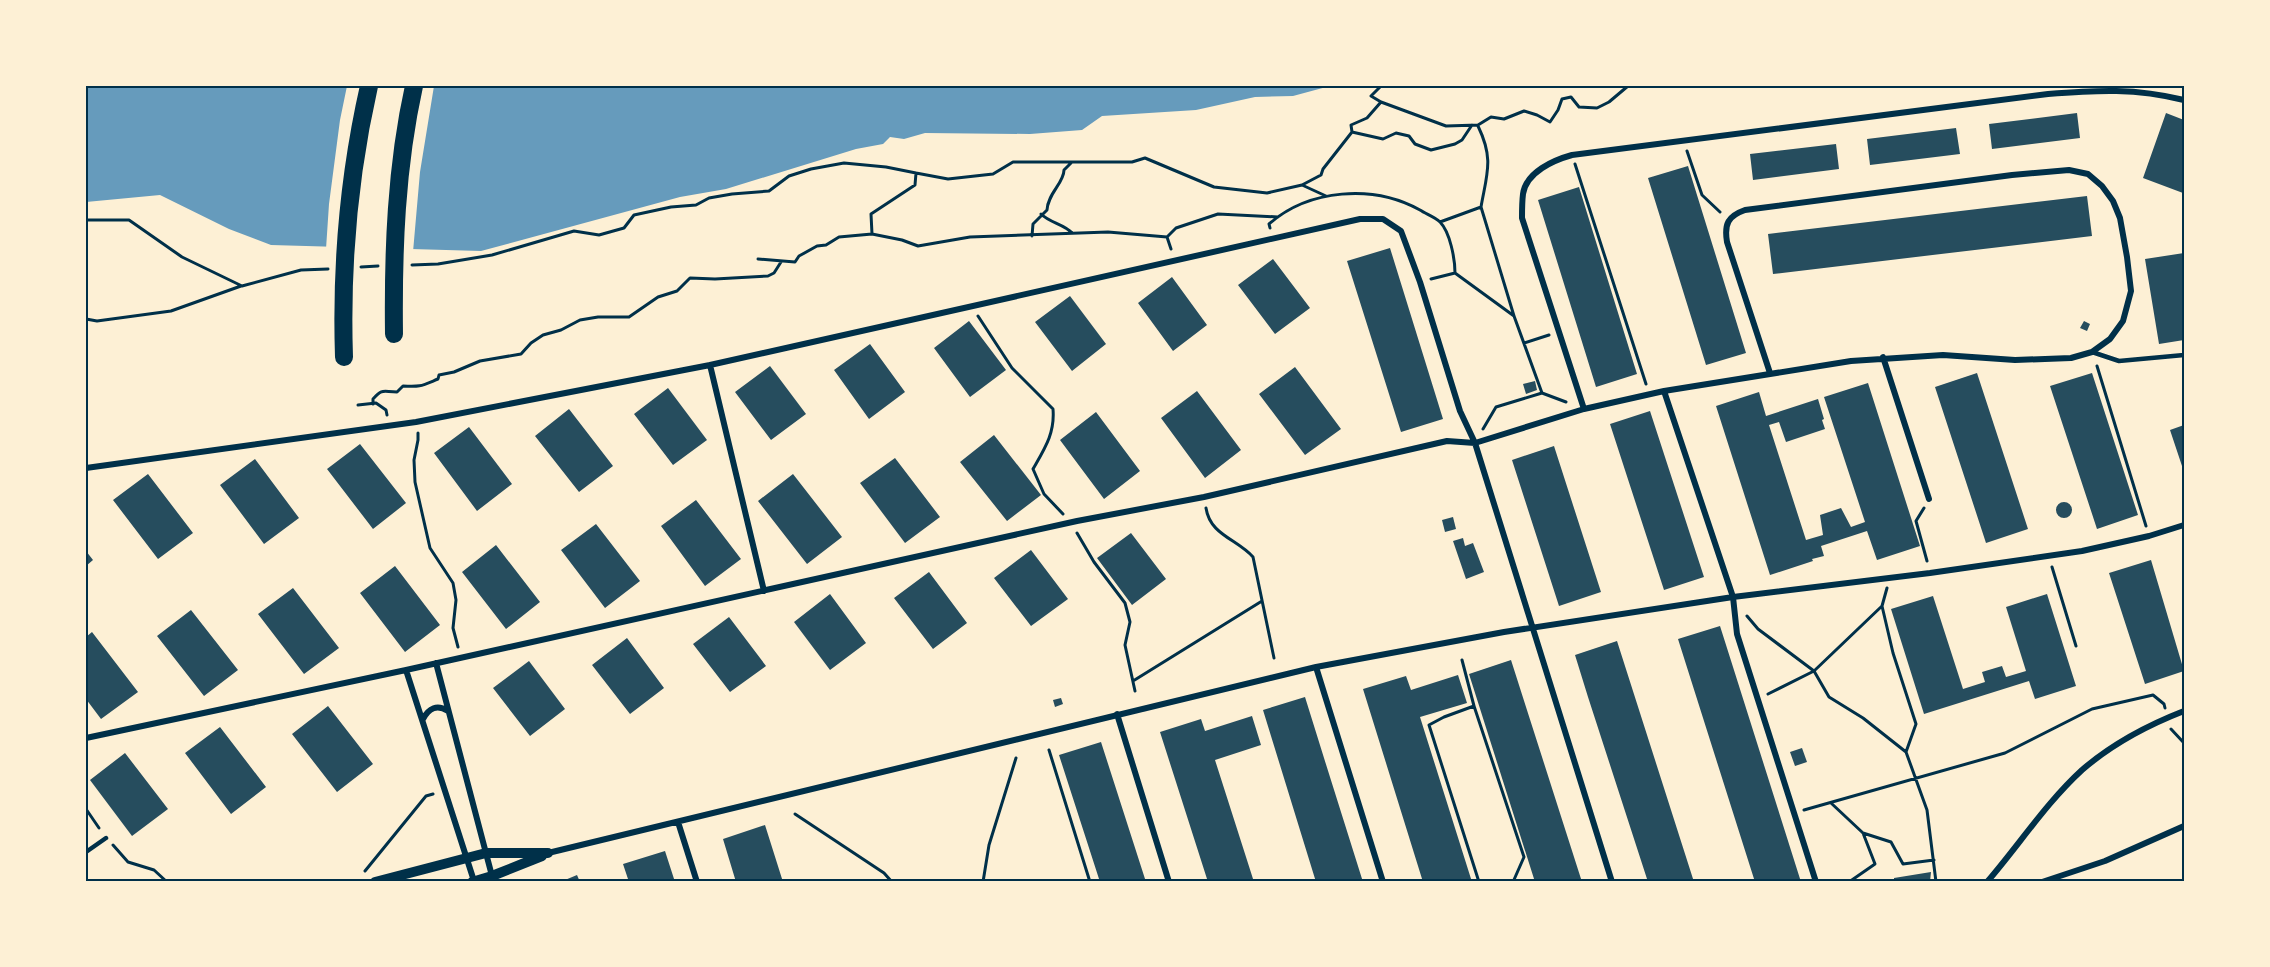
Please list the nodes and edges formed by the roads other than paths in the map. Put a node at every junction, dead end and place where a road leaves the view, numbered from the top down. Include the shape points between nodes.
1 (369, 86) edge
2 (414, 86) edge
3 (2184, 100) edge
4 (394, 334) dead end
5 (2092, 352) junction
6 (2184, 355) edge
7 (344, 357) dead end
8 (1883, 357) junction
9 (710, 365) junction
10 (1770, 373) junction
11 (1664, 390) junction
12 (1584, 409) junction
13 (1475, 443) junction
14 (86, 468) edge
15 (1929, 499) dead end
16 (2184, 525) edge
17 (764, 591) junction
18 (1733, 597) junction
19 (1532, 628) junction
20 (436, 663) junction
21 (1316, 667) junction
22 (406, 670) junction
23 (2184, 711) edge
24 (448, 712) junction
25 (1117, 714) junction
26 (423, 719) junction
27 (86, 738) edge
28 (678, 822) junction
29 (2184, 826) edge
30 (106, 838) road end
31 (86, 852) edge
32 (486, 853) junction
33 (548, 853) junction
34 (467, 857) junction
35 (492, 876) junction
36 (473, 881) edge
37 (375, 882) edge
38 (697, 882) edge
39 (1169, 882) edge
40 (1383, 882) edge
41 (1612, 882) edge
42 (1816, 882) edge
43 (1987, 882) edge
44 (2042, 882) edge

1 - 7 highway via 350,200 343,283
2 - 4 highway via 397,200
3 - 12 street via 2109,90 2048,94 1553,160 1536,173 1523,191 1522,218
5 - 6 lane via 2119,361
5 - 8 street via 2071,358 2015,360 1943,355
5 - 10 street via 2110,339 2123,321 2131,291 2120,218 2113,201 2088,174 2069,170 1735,214 1727,220 1727,242
8 - 10 street
8 - 15 street
9 - 13 street via 1349,222 1383,219 1401,231 1460,411
9 - 14 street via 416,422
9 - 17 street
10 - 11 street
11 - 12 street
11 - 18 street
12 - 13 street
13 - 17 street via 1447,441
13 - 19 street
16 - 18 street via 2049,557
17 - 20 street
18 - 19 street
18 - 42 street via 1737,634
19 - 21 street
19 - 41 street
20 - 22 street
20 - 24 street
21 - 25 street
21 - 40 street
22 - 26 street
22 - 27 street
23 - 43 street via 2115,745 2082,771
24 - 26 street via 433,707
24 - 32 street
25 - 28 street
25 - 39 street
26 - 34 street
28 - 33 street
28 - 38 street
29 - 44 street via 2105,861
30 - 31 lane
32 - 33 street
32 - 34 street
32 - 35 street
33 - 35 street
34 - 36 street
34 - 37 street
35 - 36 street

